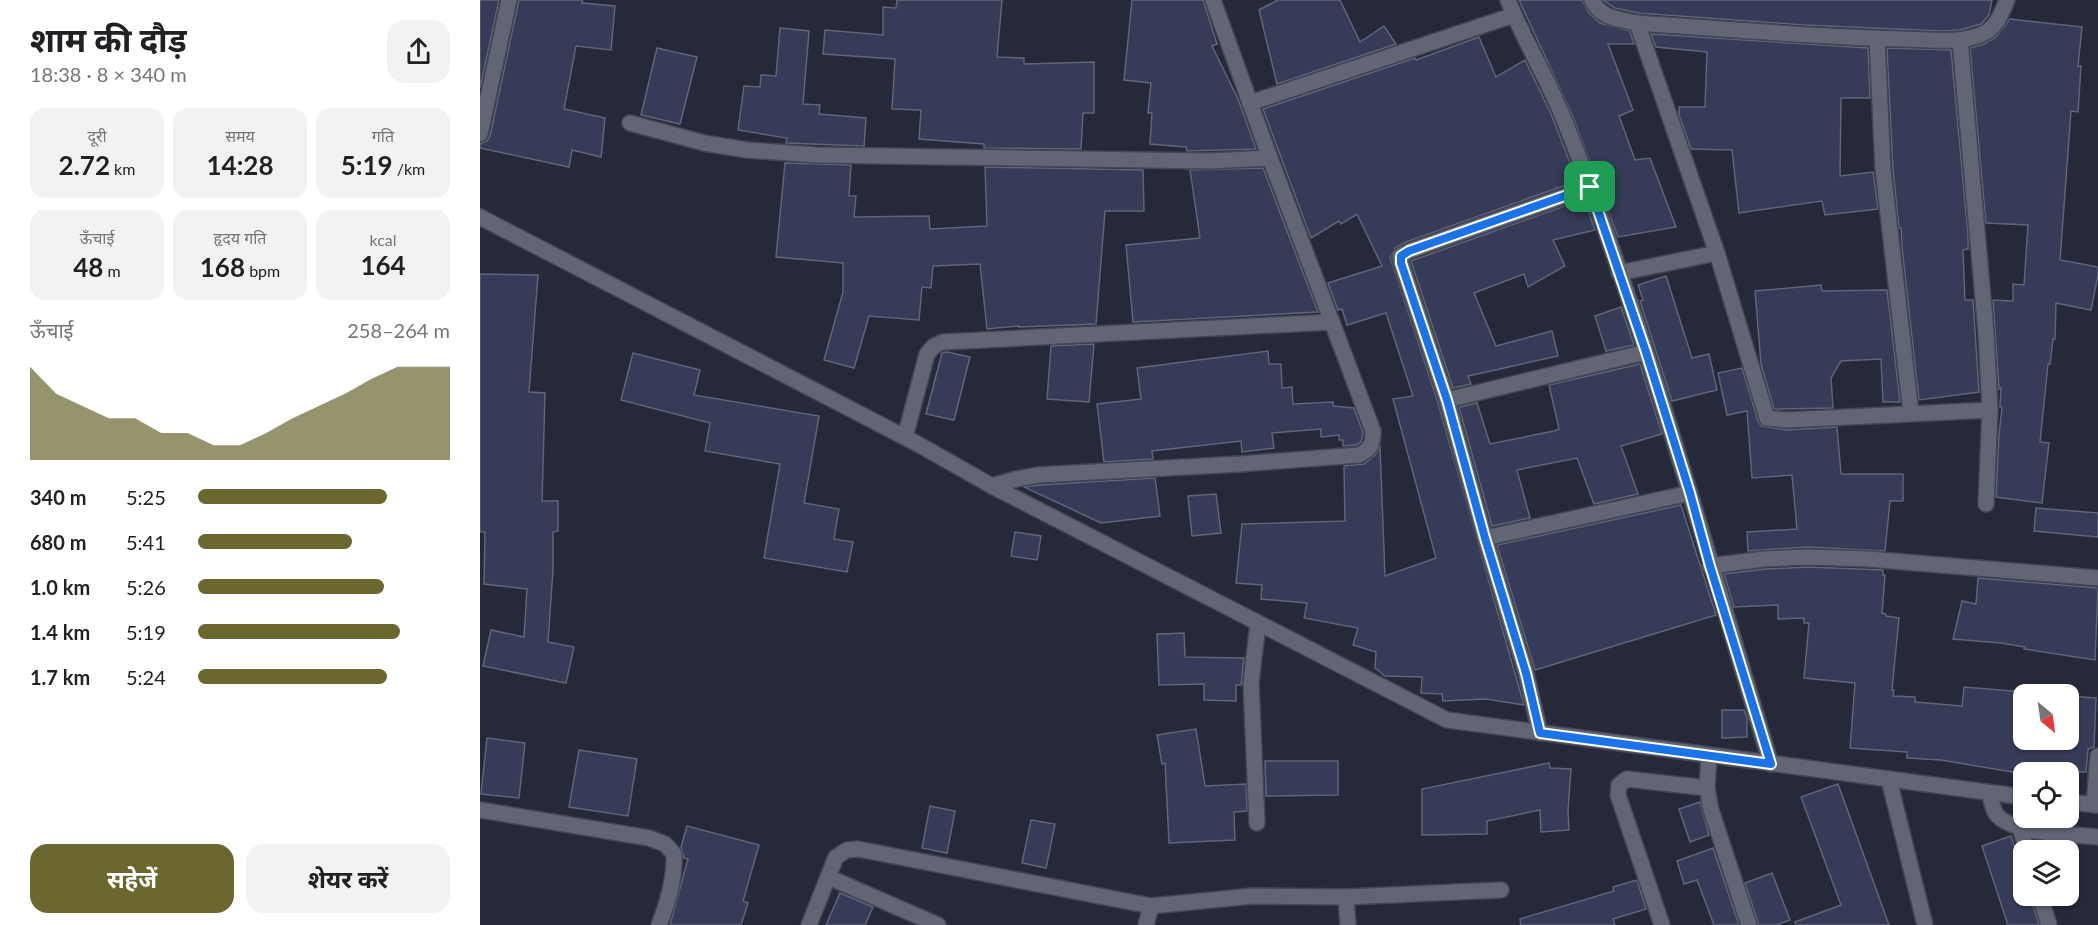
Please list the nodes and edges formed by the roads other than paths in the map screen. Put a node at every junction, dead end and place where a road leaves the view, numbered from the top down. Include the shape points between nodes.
1 (508, 0) edge
2 (1213, 0) edge
3 (1592, 0) edge
4 (2007, 0) edge
5 (1511, 7) edge
6 (1637, 23) junction
7 (1876, 38) junction
8 (1960, 40) junction
9 (1250, 103) junction
10 (630, 123) dead end
11 (480, 134) edge
12 (1270, 158) junction
13 (1590, 187) junction
14 (480, 217) edge
15 (1717, 253) junction
16 (1619, 273) junction
17 (1332, 322) junction
18 (1646, 352) junction
19 (1447, 400) junction
20 (1990, 410) junction
21 (1911, 413) junction
22 (905, 437) junction
23 (992, 486) junction
24 (1690, 493) junction
25 (1986, 504) dead end
26 (1485, 538) junction
27 (1710, 566) junction
28 (2098, 578) edge
29 (1258, 623) junction
30 (1540, 733) junction
31 (1709, 756) junction
32 (2098, 756) edge
33 (1771, 764) junction
34 (1889, 780) junction
35 (1707, 788) junction
36 (1989, 793) junction
37 (2013, 796) edge
38 (2079, 803) edge
39 (2096, 805) edge
40 (480, 810) edge
41 (1257, 823) dead end
42 (2013, 826) edge
43 (2020, 828) joint
44 (2098, 837) edge
45 (2024, 840) edge
46 (828, 877) junction
47 (1501, 890) dead end
48 (1346, 897) junction
49 (1151, 906) junction
50 (2043, 906) edge
51 (659, 925) edge
52 (809, 925) edge
53 (938, 925) edge
54 (1146, 925) edge
55 (1348, 925) edge
56 (1662, 925) edge
57 (1749, 925) edge
58 (1925, 925) edge
59 (2049, 925) edge

1 - 11 street
2 - 9 street
3 - 6 street via 1596,9 1608,16
4 - 8 street via 1992,28
5 - 9 street
5 - 13 street via 1555,97
6 - 7 street
6 - 15 street
7 - 8 street
7 - 21 street via 1884,170
8 - 20 street
9 - 12 street
10 - 12 street via 704,143 816,155 1209,161
12 - 17 street
13 - 16 street
13 - 19 street via 1401,256
14 - 22 street
15 - 16 street
15 - 21 street via 1767,417 1787,420
16 - 18 street
17 - 22 street via 943,342 927,354
17 - 23 street via 1373,431 1369,450 1359,455 1038,476
18 - 19 street
18 - 24 street
19 - 26 street
20 - 21 street
20 - 25 street
22 - 23 street
23 - 29 street
24 - 26 street
24 - 27 street
26 - 30 street
27 - 28 street via 1797,558 1868,559
27 - 33 street
29 - 30 street via 1447,720
29 - 41 street via 1251,683
30 - 31 street
31 - 33 street
31 - 35 street
32 - 39 street
33 - 34 street
34 - 36 street
34 - 58 street
35 - 56 street via 1627,779 1619,785 1618,795
35 - 57 street
36 - 37 street
36 - 42 street via 1995,813
38 - 39 street
40 - 51 street via 649,838 664,844 674,854 675,869
43 - 44 street
43 - 45 street
46 - 49 street via 836,857 858,849
46 - 52 street
46 - 53 street
47 - 48 street
48 - 49 street via 1253,896
48 - 55 street
49 - 54 street
50 - 59 street

